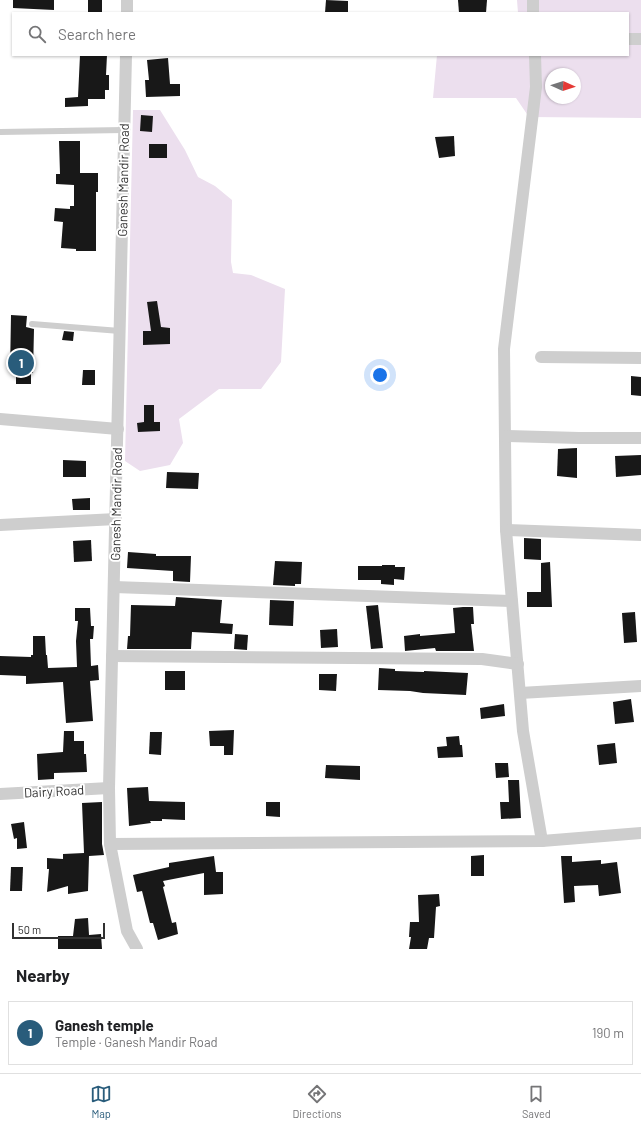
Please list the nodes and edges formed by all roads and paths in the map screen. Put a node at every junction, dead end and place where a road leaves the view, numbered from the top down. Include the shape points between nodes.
1 (128, 0) edge
2 (533, 0) edge
3 (127, 12) edge
4 (533, 12) edge
5 (629, 39) edge
6 (641, 39) edge
7 (126, 56) edge
8 (535, 56) edge
9 (124, 130) junction
10 (0, 132) edge
11 (32, 324) dead end
12 (120, 331) junction
13 (541, 357) dead end
14 (641, 358) edge
15 (0, 419) edge
16 (118, 429) junction
17 (505, 436) junction
18 (641, 438) edge
19 (116, 519) junction
20 (0, 525) edge
21 (506, 530) junction
22 (641, 535) edge
23 (114, 586) junction
24 (512, 601) junction
25 (112, 656) junction
26 (518, 664) junction
27 (641, 686) edge
28 (520, 693) junction
29 (109, 788) junction
30 (0, 794) edge
31 (641, 833) edge
32 (542, 841) junction
33 (110, 844) junction
34 (137, 949) edge

1 - 3 street
2 - 4 street
5 - 6 street
7 - 9 street, Ganesh Mandir Road
8 - 17 street via 536,87 504,349
9 - 10 lane
9 - 12 street, Ganesh Mandir Road
11 - 12 lane
12 - 16 street, Ganesh Mandir Road
13 - 14 street
15 - 16 street
16 - 19 street, Ganesh Mandir Road
17 - 18 street
17 - 21 street
19 - 20 street
19 - 23 street, Ganesh Mandir Road
21 - 22 street
21 - 24 street
23 - 24 street
23 - 25 street, Ganesh Mandir Road
24 - 26 street
25 - 26 street via 482,659
25 - 29 street, Ganesh Mandir Road
26 - 28 street
27 - 28 street
28 - 32 street via 523,731
29 - 30 street, Dairy Road
29 - 33 street, Ganesh Mandir Road
31 - 32 street
32 - 33 street
33 - 34 street, Ganesh Mandir Road via 127,931

